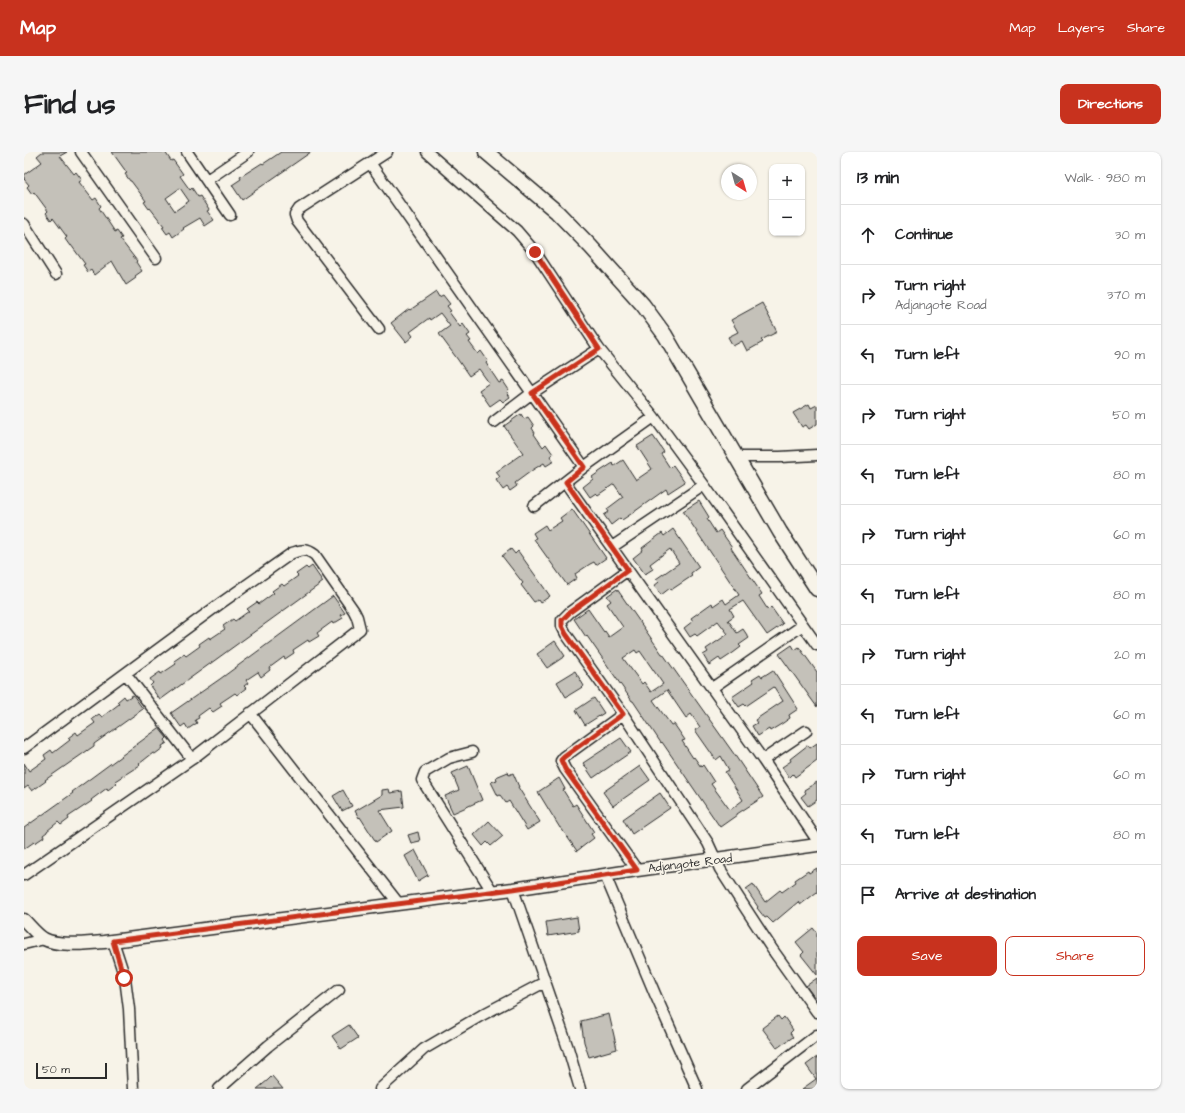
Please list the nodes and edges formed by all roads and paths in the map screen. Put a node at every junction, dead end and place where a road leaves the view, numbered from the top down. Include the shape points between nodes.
1 (81, 152) edge
2 (187, 152) edge
3 (248, 152) edge
4 (387, 152) edge
5 (427, 152) edge
6 (486, 152) edge
7 (370, 163) junction
8 (207, 180) junction
9 (230, 215) dead end
10 (24, 224) edge
11 (156, 258) dead end
12 (56, 274) dead end
13 (379, 329) dead end
14 (599, 349) junction
15 (532, 393) junction
16 (654, 417) junction
17 (494, 422) dead end
18 (817, 455) edge
19 (736, 457) junction
20 (584, 467) junction
21 (566, 482) junction
22 (704, 485) junction
23 (534, 506) dead end
24 (612, 547) junction
25 (628, 570) junction
26 (817, 590) edge
27 (803, 625) junction
28 (817, 645) edge
29 (126, 674) junction
30 (712, 688) junction
31 (250, 713) junction
32 (623, 714) junction
33 (806, 730) dead end
34 (24, 748) edge
35 (472, 752) dead end
36 (192, 759) junction
37 (763, 760) junction
38 (817, 840) edge
39 (817, 845) edge
40 (716, 860) junction
41 (637, 870) junction
42 (24, 875) edge
43 (605, 875) junction
44 (513, 889) junction
45 (492, 891) junction
46 (399, 904) junction
47 (24, 920) edge
48 (44, 939) junction
49 (113, 941) junction
50 (24, 944) edge
51 (545, 982) junction
52 (339, 990) dead end
53 (817, 1012) edge
54 (817, 1035) edge
55 (133, 1089) edge
56 (219, 1089) edge
57 (380, 1089) edge
58 (580, 1089) edge
59 (697, 1089) edge
60 (747, 1089) edge

1 - 11 street
2 - 8 street
3 - 8 street
4 - 7 street
5 - 14 street via 517,231 535,252
6 - 19 main road via 557,212 644,305 665,335
7 - 13 street via 299,209 295,215 297,222
7 - 15 street
8 - 9 street
10 - 12 street
14 - 15 street
14 - 16 street
15 - 17 street
15 - 20 street
16 - 20 street
16 - 22 street
18 - 19 street
19 - 26 main road
20 - 21 street
21 - 23 street
21 - 24 street
22 - 24 street
22 - 27 street
24 - 25 street
25 - 30 street
25 - 32 street via 562,620 566,634
27 - 28 street
27 - 30 street
29 - 31 street via 292,553 309,550 354,611 360,629
29 - 34 street
29 - 36 street
30 - 37 street
31 - 36 street
31 - 46 street
32 - 40 street via 708,843
32 - 41 street via 561,760
33 - 37 street
35 - 45 street via 449,758 425,772 422,780
36 - 42 street
37 - 38 street
39 - 40 street, Adjangote Road
40 - 41 street, Adjangote Road
40 - 53 street via 772,949
41 - 43 street, Adjangote Road
43 - 44 street, Adjangote Road
43 - 59 street
44 - 45 street, Adjangote Road
44 - 51 street
45 - 46 street, Adjangote Road
46 - 49 street, Adjangote Road
47 - 48 street, Adjangote Road
48 - 49 street, Adjangote Road via 60,944
48 - 50 street
49 - 55 street via 124,978 129,1009
51 - 57 street via 424,1049
51 - 58 street
52 - 56 street
54 - 60 street

